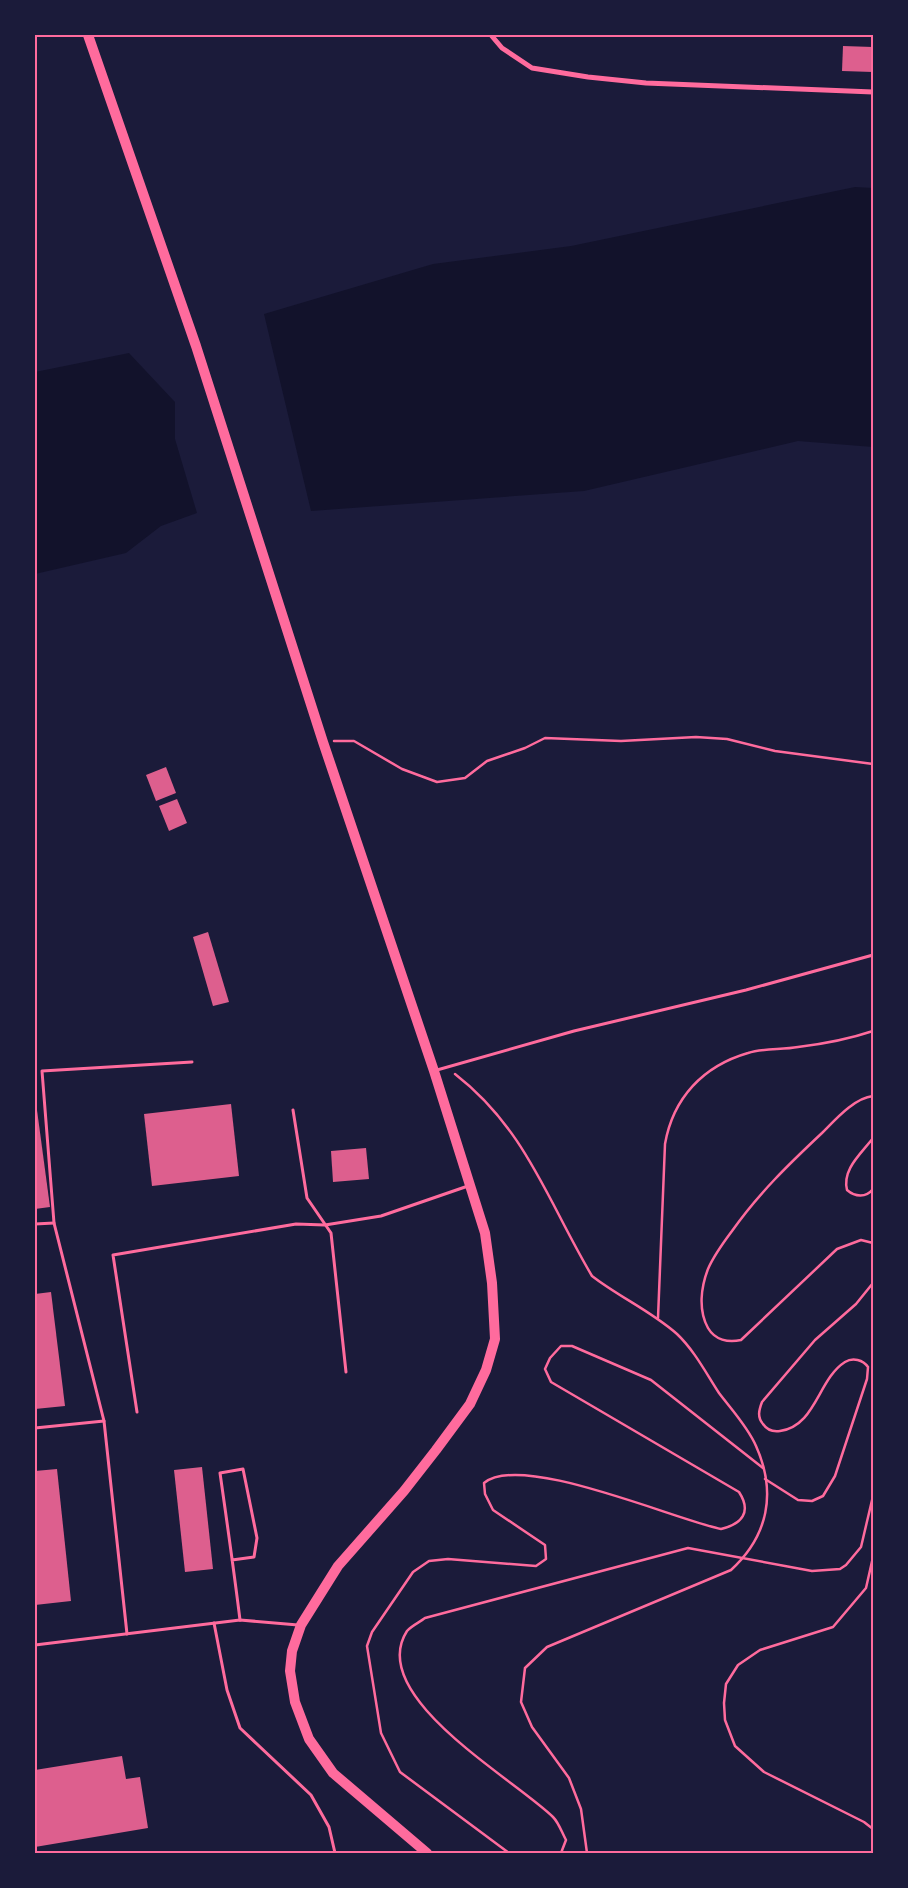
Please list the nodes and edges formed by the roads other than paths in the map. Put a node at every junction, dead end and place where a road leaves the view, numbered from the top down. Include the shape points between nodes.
1 (88, 35) edge
2 (492, 35) edge
3 (873, 92) edge
4 (873, 955) edge
5 (192, 1062) dead end
6 (434, 1071) junction
7 (293, 1110) dead end
8 (471, 1185) junction
9 (54, 1223) junction
10 (35, 1224) edge
11 (325, 1224) junction
12 (346, 1372) dead end
13 (137, 1412) dead end
14 (104, 1421) junction
15 (35, 1428) edge
16 (232, 1560) junction
17 (240, 1620) junction
18 (214, 1623) junction
19 (301, 1625) junction
20 (127, 1634) junction
21 (35, 1645) edge
22 (335, 1853) edge
23 (427, 1853) edge

1 - 6 main road via 196,346 323,742
2 - 3 street via 502,48 532,68 588,77 646,83
4 - 6 lane via 746,990 574,1031
5 - 9 lane via 42,1070
6 - 8 main road
7 - 11 lane via 306,1198
8 - 11 lane via 381,1216
8 - 19 main road via 484,1233 493,1292 495,1338 486,1370 470,1404 404,1491 338,1566
9 - 10 lane
9 - 14 lane
11 - 12 lane via 331,1233
11 - 13 lane via 296,1224 113,1255
14 - 15 lane
14 - 20 lane
16 - 16 lane via 220,1473 243,1469 256,1538 254,1557
16 - 17 lane
17 - 18 lane
17 - 19 lane
18 - 20 lane
18 - 22 lane via 228,1690 240,1728 311,1796 329,1827
19 - 23 main road via 292,1651 290,1671 295,1702 309,1739 333,1773
20 - 21 lane

